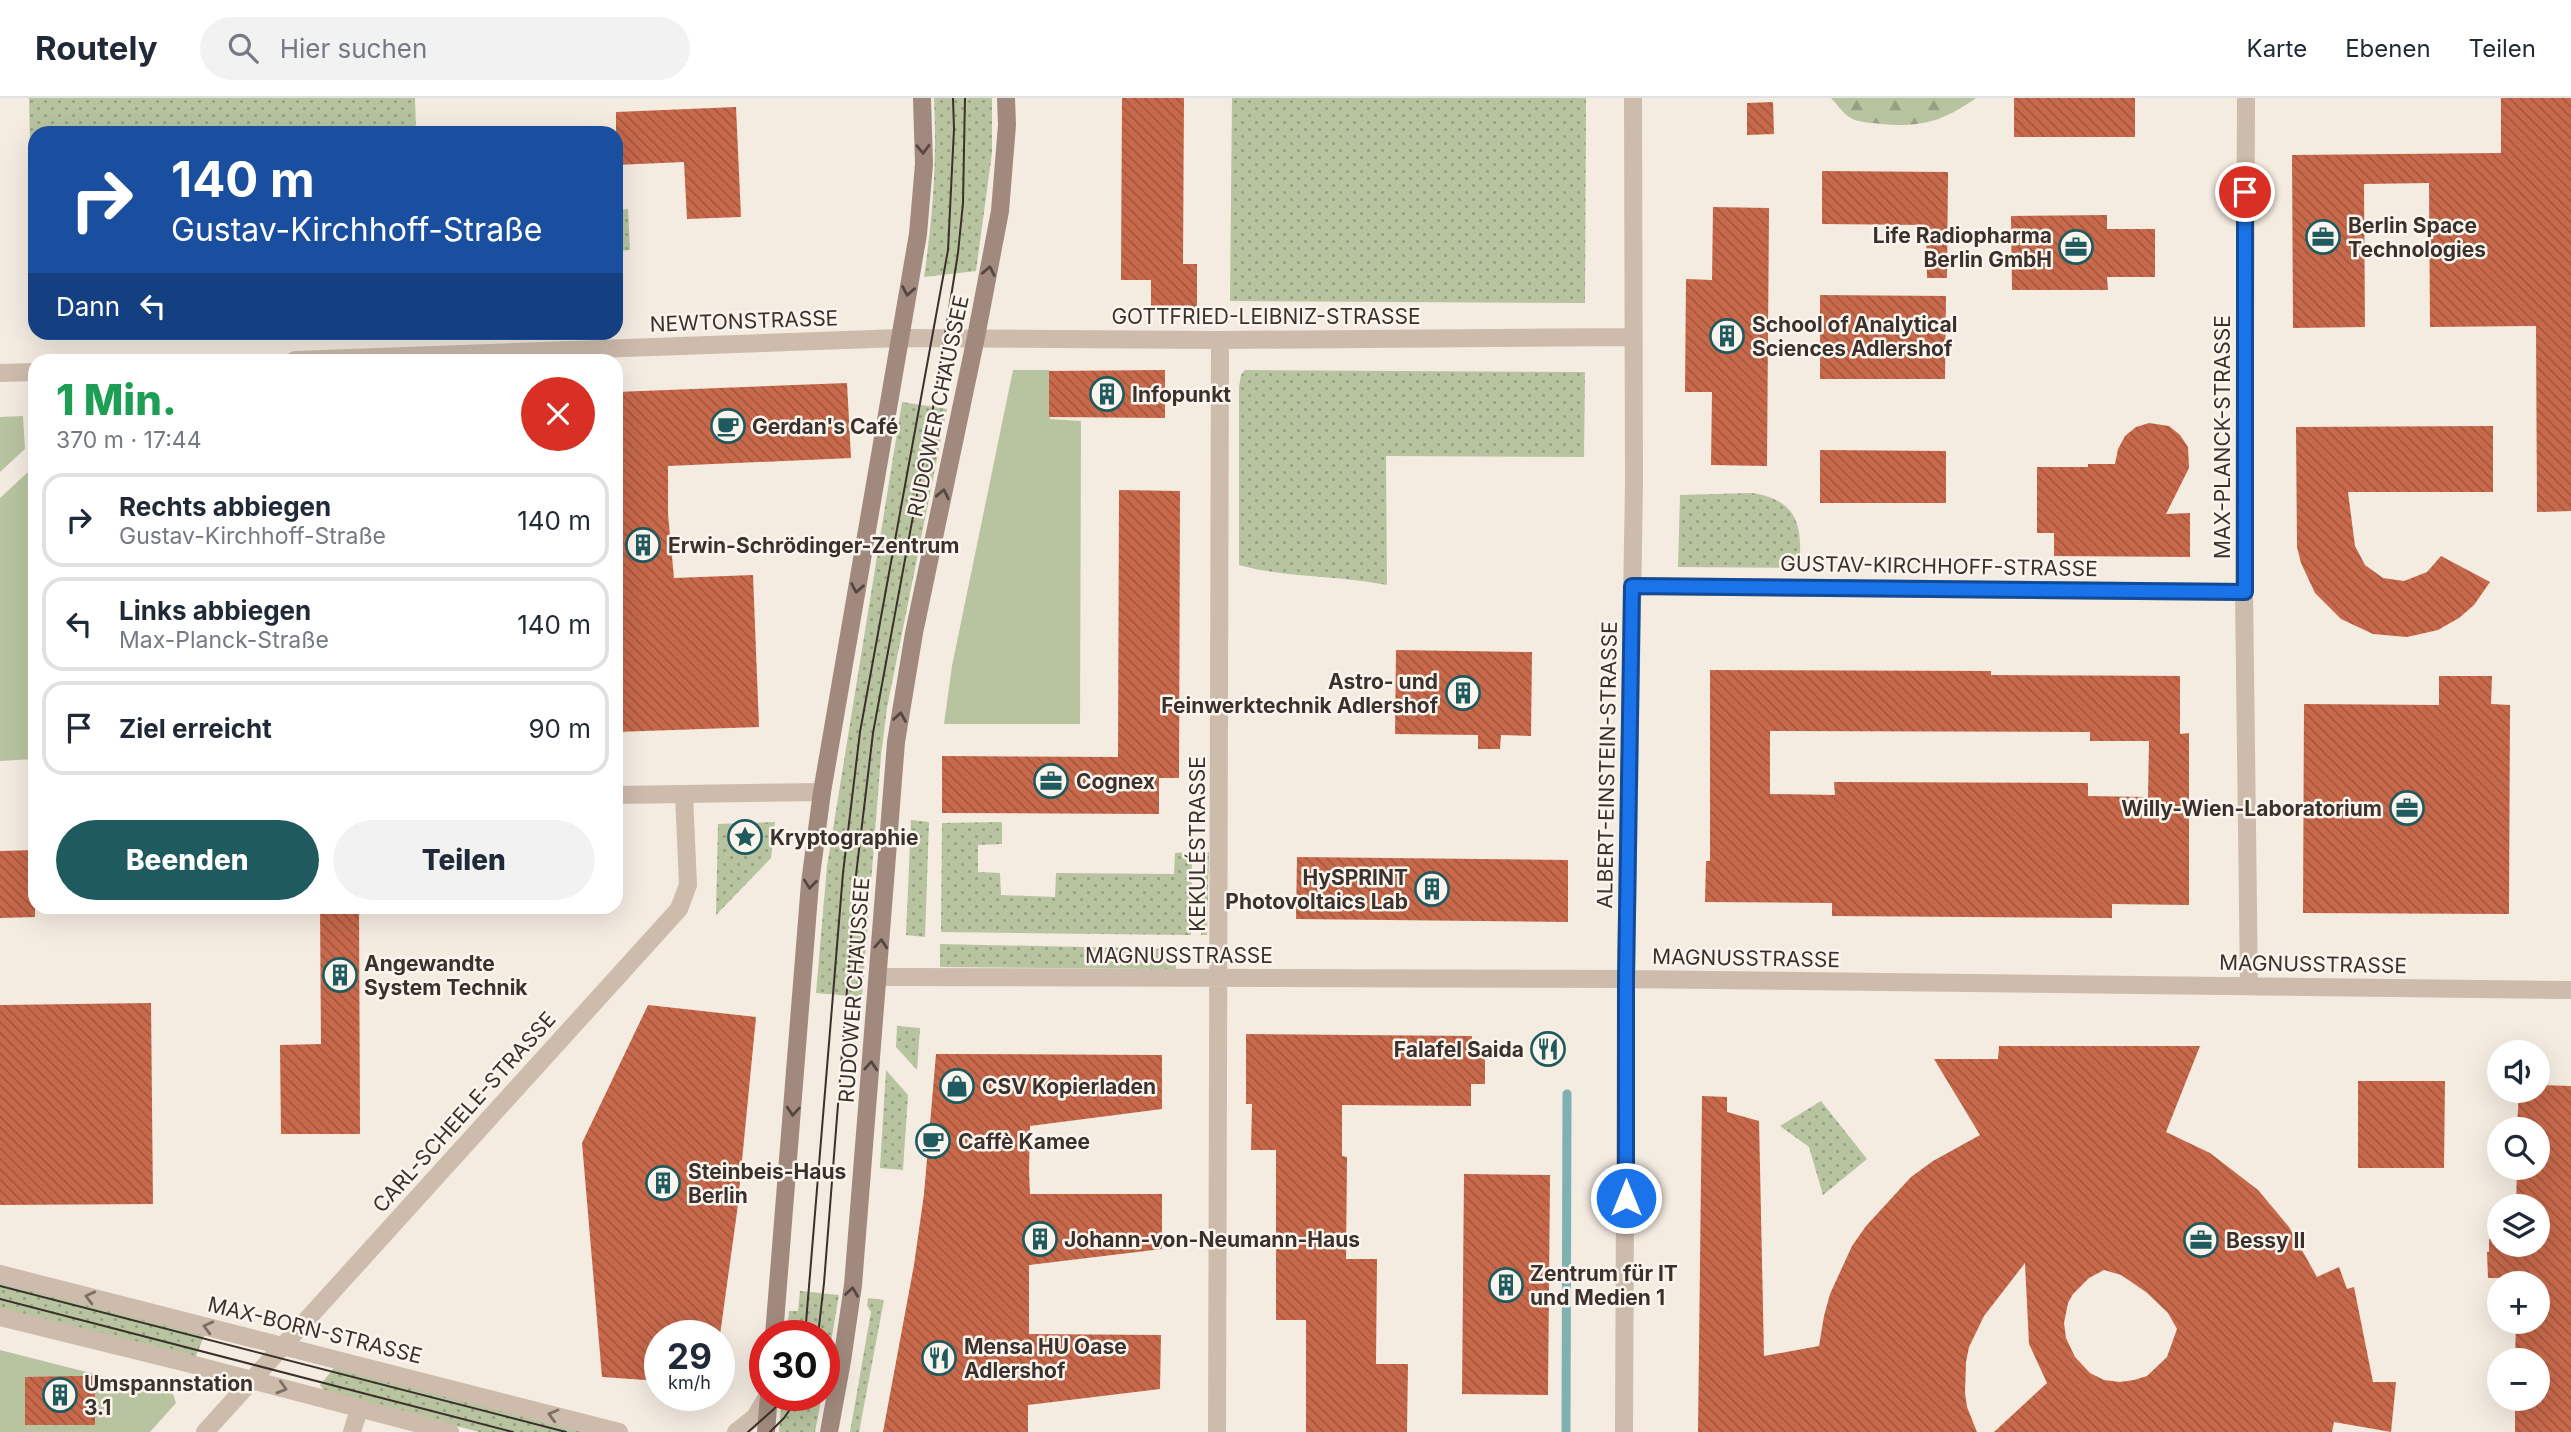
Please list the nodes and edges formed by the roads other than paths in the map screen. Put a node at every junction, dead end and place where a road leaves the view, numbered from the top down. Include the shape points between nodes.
1 (922, 98) edge
2 (1006, 98) edge
3 (1633, 98) edge
4 (2245, 98) edge
5 (976, 337) junction
6 (1632, 337) junction
7 (900, 338) junction
8 (1220, 340) junction
9 (460, 354) edge
10 (28, 372) edge
11 (0, 373) edge
12 (1632, 586) junction
13 (2245, 592) junction
14 (822, 792) junction
15 (684, 794) junction
16 (623, 795) edge
17 (878, 977) junction
18 (1218, 979) junction
19 (1626, 979) junction
20 (2249, 986) junction
21 (2571, 990) edge
22 (0, 1274) edge
23 (0, 1317) edge
24 (775, 1320) edge
25 (283, 1346) junction
26 (253, 1380) junction
27 (359, 1409) junction
28 (759, 1411) edge
29 (768, 1411) edge
30 (205, 1432) edge
31 (352, 1432) edge
32 (450, 1432) edge
33 (619, 1432) edge
34 (736, 1432) edge
35 (766, 1432) edge
36 (829, 1432) edge
37 (1217, 1432) edge
38 (1624, 1432) edge

1 -> 7 main road via 920,211
5 -> 2 main road, RUDOWER CHAUSSEE via 1000,211
3 - 6 street, ALBERT-EINSTEIN-STRASSE
4 - 13 street, MAX-PLANCK-STRASSE
5 - 7 street, GOTTFRIED-LEIBNIZ-STRASSE
5 - 8 street, GOTTFRIED-LEIBNIZ-STRASSE
17 -> 5 main road, RUDOWER CHAUSSEE via 896,741
6 - 8 street, GOTTFRIED-LEIBNIZ-STRASSE
6 - 12 street, ALBERT-EINSTEIN-STRASSE
7 - 9 street, NEWTONSTRASSE
7 -> 14 main road
8 - 18 street, KEKULÉSTRASSE
10 - 11 street
12 - 13 street, GUSTAV-KIRCHHOFF-STRASSE
12 - 19 street, ALBERT-EINSTEIN-STRASSE
13 - 20 street, MAX-PLANCK-STRASSE
14 - 15 street
14 -> 24 main road via 810,883
15 - 16 street
15 - 25 street, CARL-SCHEELE-STRASSE via 688,885 679,909
17 - 18 street, MAGNUSSTRASSE
36 -> 17 main road, RUDOWER CHAUSSEE via 853,1285
18 - 19 street, MAGNUSSTRASSE
18 - 37 street, KEKULÉSTRASSE
19 - 20 street, MAGNUSSTRASSE
19 - 38 street, ALBERT-EINSTEIN-STRASSE
20 - 21 street, MAGNUSSTRASSE
25 -> 22 street, MAX-BORN-STRASSE
23 - 26 street
25 - 26 street, CARL-SCHEELE-STRASSE
33 -> 25 street, MAX-BORN-STRASSE
26 -> 27 street
26 - 30 street, CARL-SCHEELE-STRASSE
27 - 31 street
27 - 32 street
28 - 34 street
29 - 35 main road

